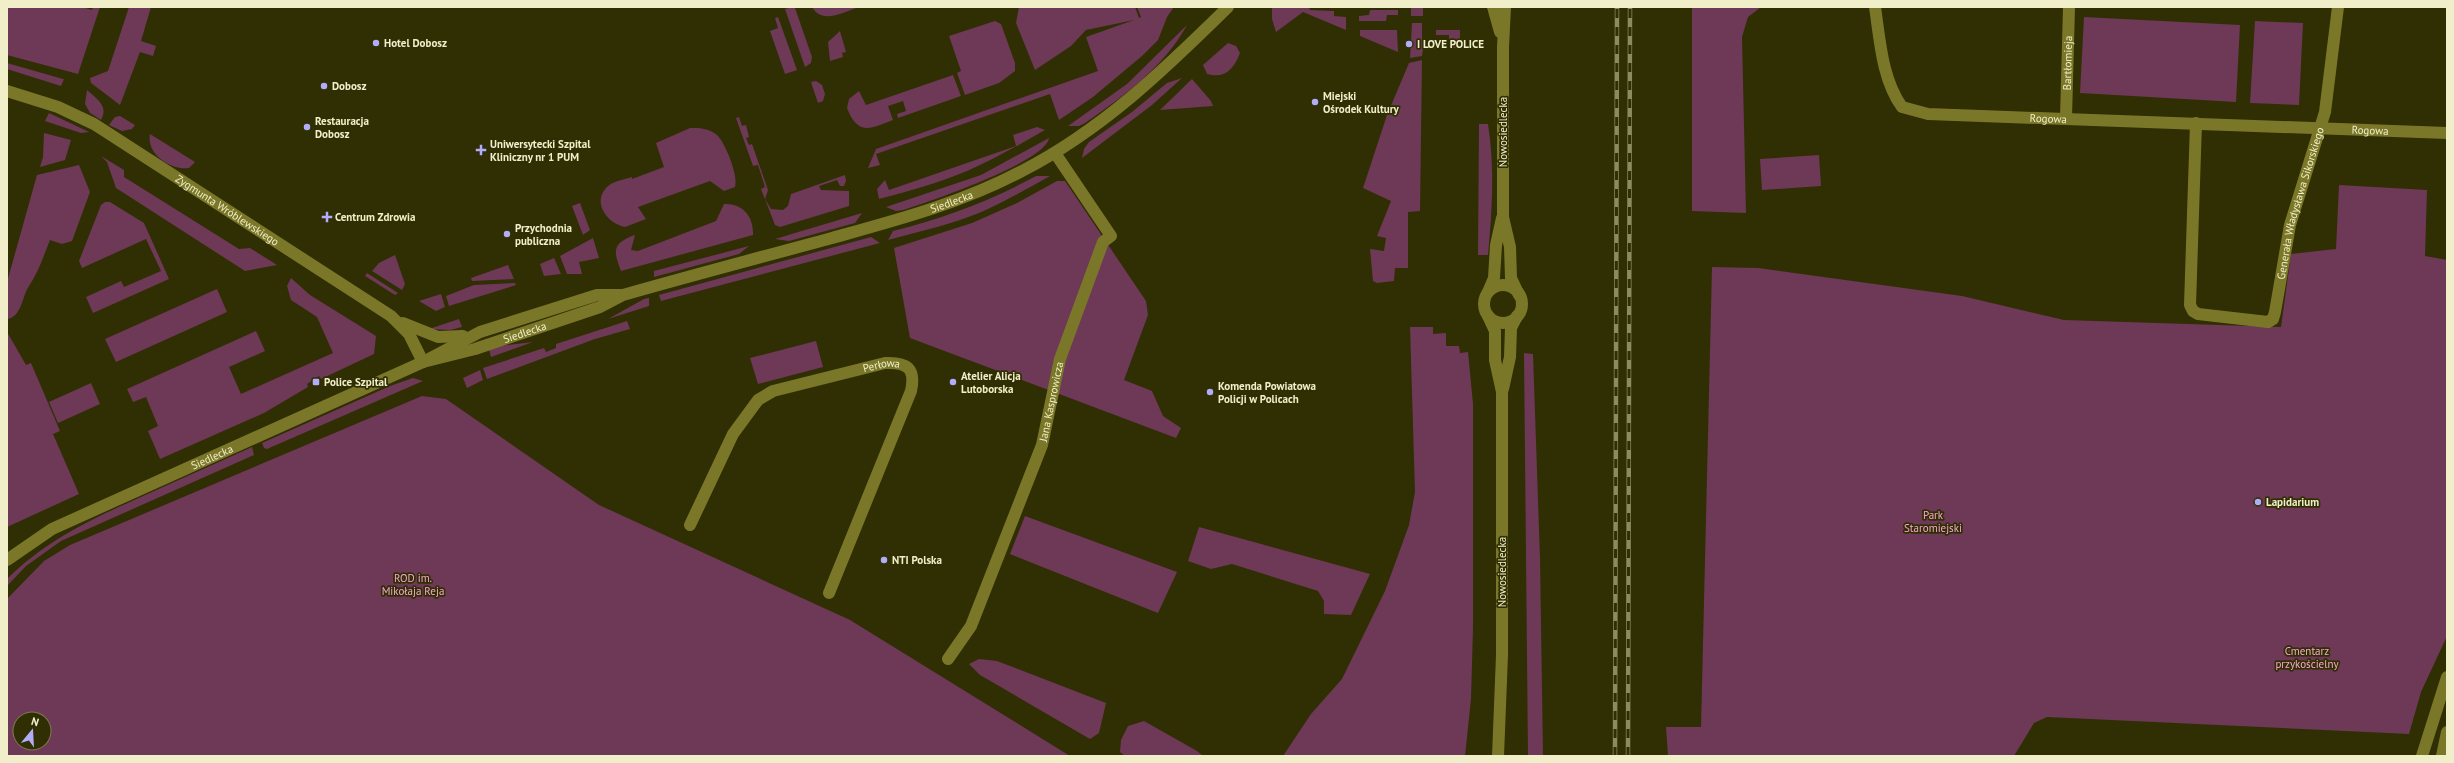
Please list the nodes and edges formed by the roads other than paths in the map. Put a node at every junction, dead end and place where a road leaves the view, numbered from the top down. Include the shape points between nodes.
1 (1228, 7) edge
2 (1493, 7) edge
3 (1505, 7) edge
4 (1875, 7) edge
5 (2069, 7) edge
6 (2338, 7) edge
7 (1503, 47) junction
8 (7, 91) edge
9 (2066, 118) junction
10 (2196, 123) junction
11 (2320, 128) junction
12 (2447, 133) edge
13 (1055, 153) junction
14 (1503, 217) junction
15 (1488, 292) junction
16 (624, 295) junction
17 (1519, 295) junction
18 (391, 316) junction
19 (1488, 316) junction
20 (1517, 316) junction
21 (471, 335) junction
22 (423, 362) junction
23 (1502, 392) junction
24 (690, 526) dead end
25 (7, 560) edge
26 (829, 593) dead end
27 (948, 659) dead end
28 (2447, 677) edge
29 (2442, 711) edge
30 (2447, 732) edge
31 (1497, 755) edge
32 (2422, 756) edge
33 (2442, 756) edge

1 - 13 street, Siedlecka via 1151,82 1094,128
2 - 7 street, Nowosiedlecka
3 - 7 street, Nowosiedlecka
4 - 9 street, Rogowa via 1887,76 1893,94 1902,107 1928,114
5 - 9 street, Bartłomieja
6 - 11 street, Generała Władysława Sikorskiego via 2325,112
7 - 14 street, Nowosiedlecka
8 - 18 street, Zygmunta Wróblewskiego via 58,106 94,124
9 - 10 street, Rogowa
10 - 11 street, Rogowa
10 - 11 street, Generała Władysława Sikorskiego via 2190,305 2193,311 2259,323 2273,319 2290,225
11 - 12 street, Rogowa
13 - 16 street, Siedlecka via 990,187 933,209
13 - 27 street, Jana Kasprowicza via 1111,236 1103,242 1060,358 1042,445 971,626
14 - 15 street, Nowosiedlecka via 1496,245 1494,278
14 - 17 street, Nowosiedlecka via 1510,247 1511,278
15 - 17 street via 1496,286 1506,286
15 - 19 street, Nowosiedlecka via 1484,304
16 - 21 street, Siedlecka via 597,295
16 - 22 street, Siedlecka via 600,307 475,349
17 - 20 street, Nowosiedlecka via 1521,308
18 - 21 street, Siedlecka via 416,330 438,337
18 - 22 street, Zygmunta Wróblewskiego via 409,334
19 - 20 street via 1493,321 1503,323
19 - 23 street, Nowosiedlecka via 1495,331 1495,360
20 - 23 street, Nowosiedlecka via 1511,328 1510,358
21 - 22 street, Siedlecka
22 - 25 street, Siedlecka via 92,509 52,529
23 - 31 street, Nowosiedlecka via 1502,655
24 - 26 street, Perłowa via 733,434 758,400 773,391 885,363 901,362 910,370 913,380 911,391
28 - 29 street
29 - 32 street
30 - 33 street

